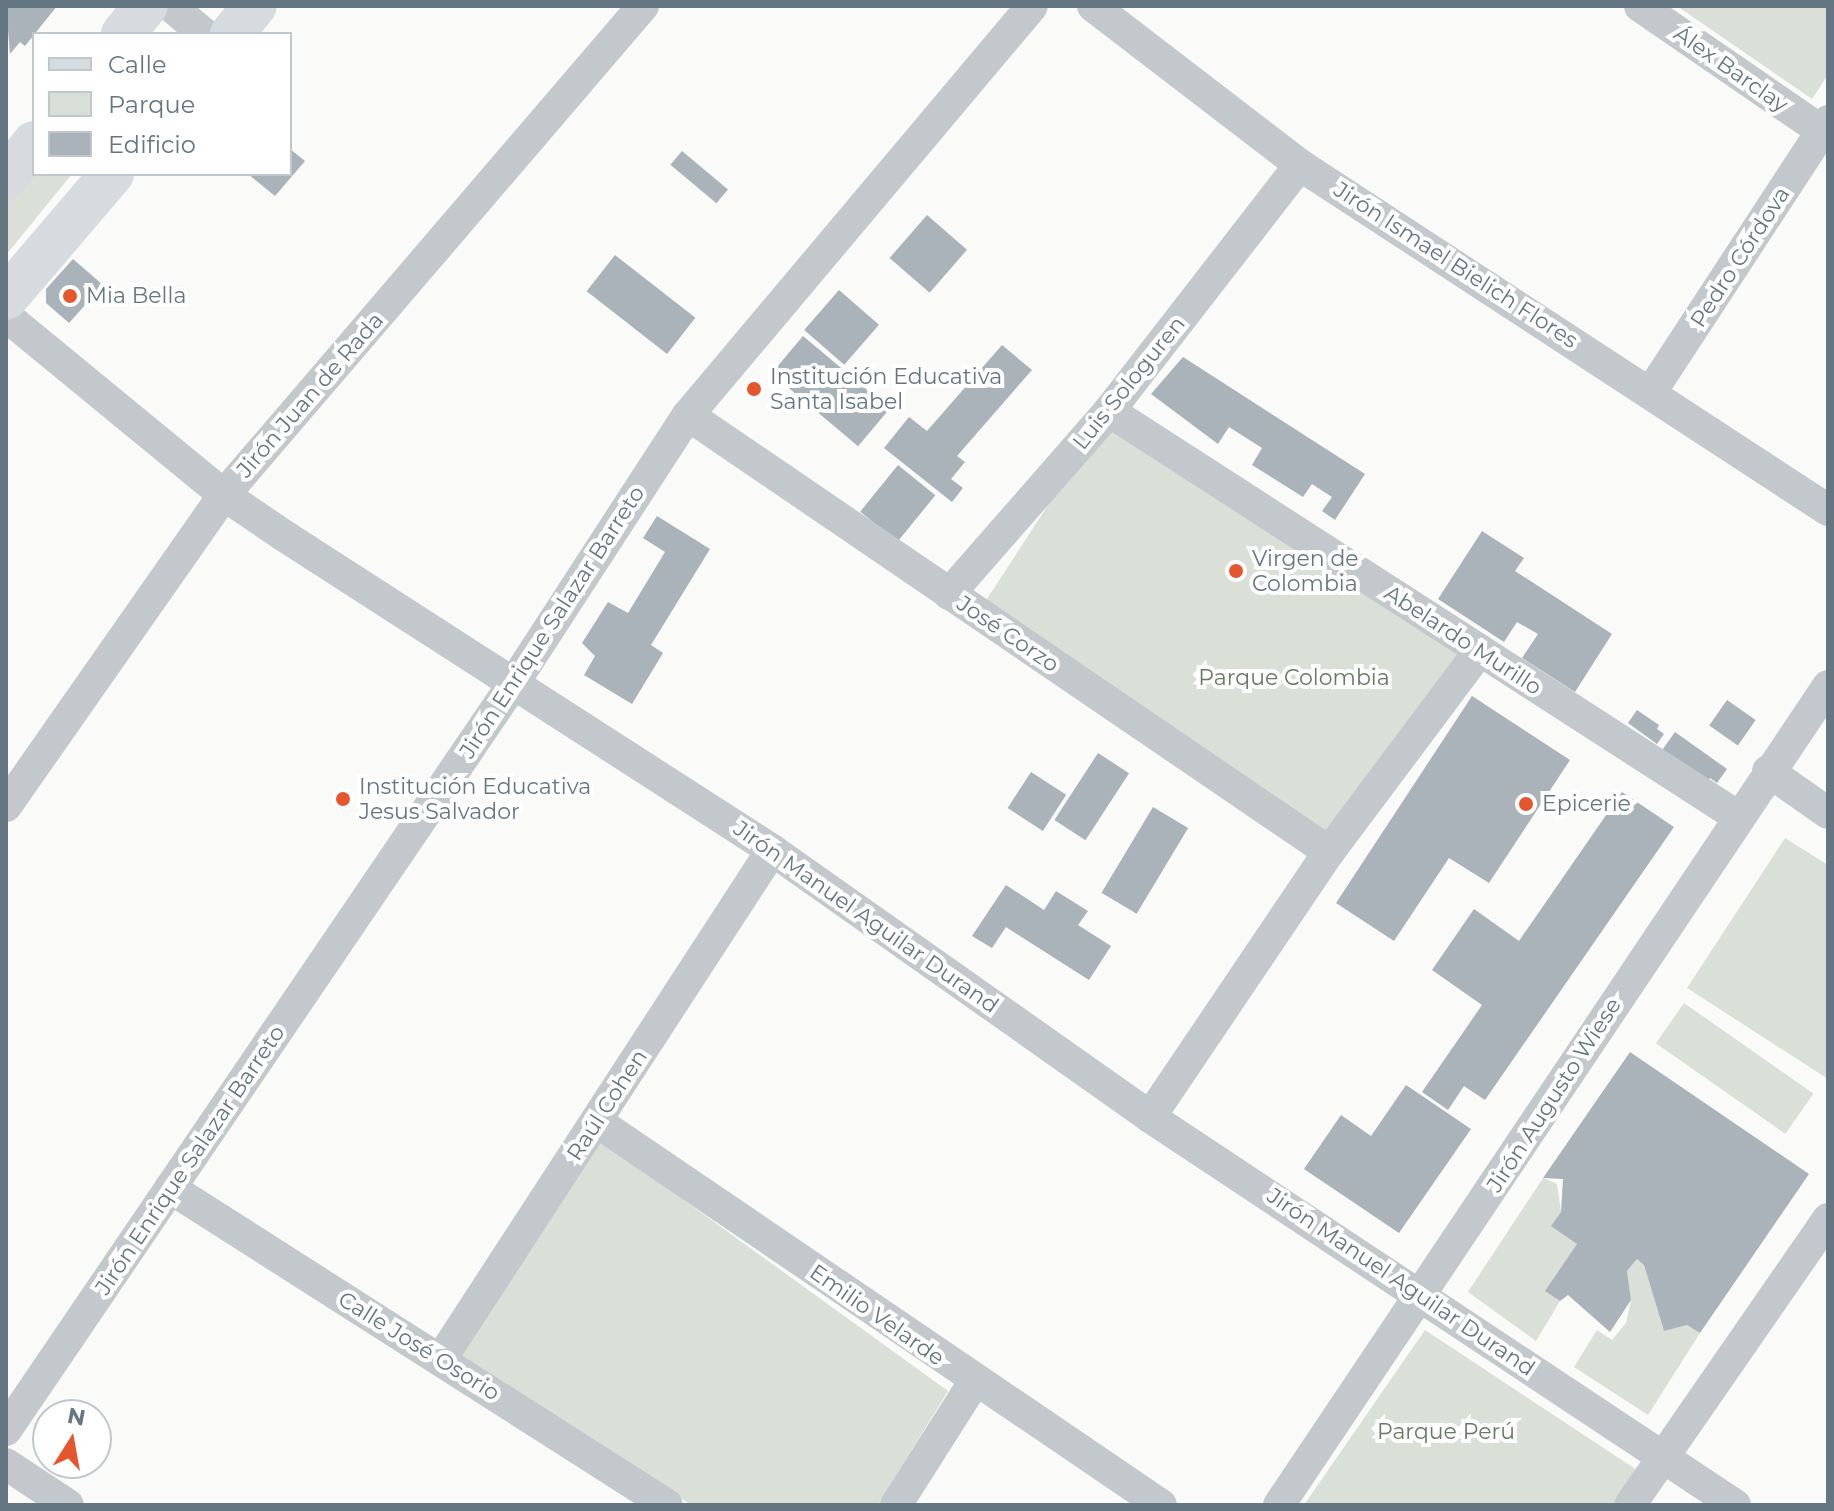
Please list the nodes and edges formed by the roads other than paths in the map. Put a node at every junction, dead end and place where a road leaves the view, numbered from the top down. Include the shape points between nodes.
1 (146, 6) edge
2 (171, 6) edge
3 (255, 6) edge
4 (643, 6) edge
5 (1032, 6) edge
6 (1093, 6) edge
7 (1640, 6) edge
8 (125, 32) edge
9 (202, 32) edge
10 (234, 32) edge
11 (1825, 126) edge
12 (32, 145) edge
13 (1300, 165) junction
14 (110, 176) edge
15 (6, 177) edge
16 (6, 298) edge
17 (6, 316) edge
18 (1651, 392) junction
19 (1109, 411) junction
20 (688, 415) junction
21 (224, 495) junction
22 (1828, 510) edge
23 (949, 594) junction
24 (1480, 650) junction
25 (515, 681) junction
26 (1828, 686) edge
27 (1768, 771) junction
28 (6, 806) edge
29 (1828, 813) edge
30 (1737, 816) junction
31 (772, 850) junction
32 (1329, 852) junction
33 (1150, 1117) junction
34 (596, 1121) junction
35 (170, 1188) junction
36 (1828, 1219) edge
37 (1423, 1295) junction
38 (441, 1359) junction
39 (974, 1382) junction
40 (6, 1430) edge
41 (1664, 1457) junction
42 (6, 1464) edge
43 (68, 1505) edge
44 (667, 1505) edge
45 (896, 1505) edge
46 (1161, 1505) edge
47 (1279, 1505) edge
48 (1630, 1505) edge
49 (1735, 1505) edge

1 - 8 main road
2 - 9 street
3 - 10 main road
4 - 21 street, Jirón Juan de Rada
5 - 20 street, Jirón Enrique Salazar Barreto
6 - 13 street, Jirón Ismael Bielich Flores
7 - 11 street, Álex Barclay
11 - 18 street, Pedro Córdova
12 - 15 main road
13 - 18 street, Jirón Ismael Bielich Flores
13 - 19 street, Luis Sologuren
14 - 16 main road
17 - 21 street, Jirón Manuel Aguilar Durand
18 - 22 street, Jirón Ismael Bielich Flores
19 - 23 street, Luis Sologuren
19 - 24 street, Abelardo Murillo
20 - 23 street, José Corzo
20 - 25 street, Jirón Enrique Salazar Barreto
21 - 25 street, Jirón Manuel Aguilar Durand
21 - 28 street, Jirón Juan de Rada
23 - 32 street, José Corzo
24 - 30 street, Abelardo Murillo
24 - 32 street
25 - 31 street, Jirón Manuel Aguilar Durand
25 - 35 street, Jirón Enrique Salazar Barreto
26 - 27 street, Jirón Augusto Wiese
27 - 29 street
27 - 30 street, Jirón Augusto Wiese
30 - 37 street, Jirón Augusto Wiese
31 - 33 street, Jirón Manuel Aguilar Durand
31 - 34 street, Raúl Cohen
32 - 33 street
33 - 37 street, Jirón Manuel Aguilar Durand
34 - 38 street, Raúl Cohen
34 - 39 street, Emilio Velarde
35 - 38 street, Calle José Osorio
35 - 40 street, Jirón Enrique Salazar Barreto
36 - 41 street
37 - 41 street, Jirón Manuel Aguilar Durand
37 - 47 street, Jirón Augusto Wiese
38 - 44 street, Calle José Osorio
39 - 45 street
39 - 46 street, Emilio Velarde
41 - 48 street
41 - 49 street, Jirón Manuel Aguilar Durand
42 - 43 street

